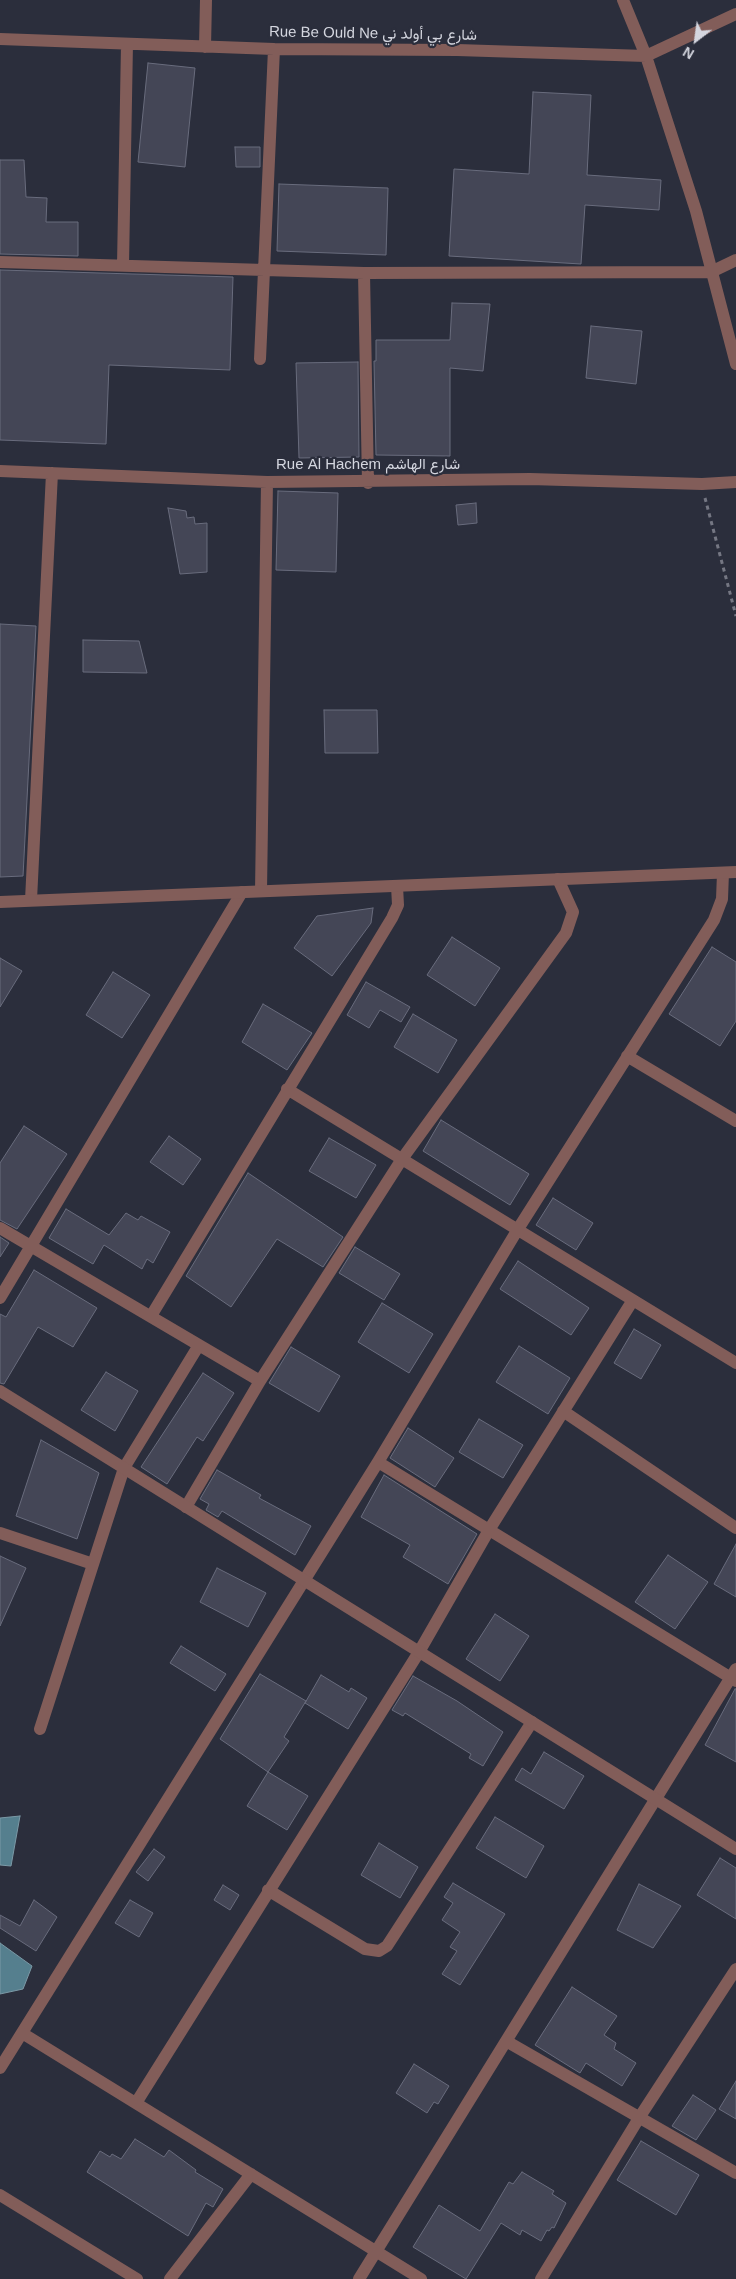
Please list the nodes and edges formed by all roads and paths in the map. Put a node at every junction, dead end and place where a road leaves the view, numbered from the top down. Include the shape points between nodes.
1 (206, 0) edge
2 (622, 0) edge
3 (736, 14) edge
4 (0, 39) edge
5 (127, 44) junction
6 (205, 47) junction
7 (274, 49) junction
8 (646, 56) junction
9 (736, 260) edge
10 (0, 262) edge
11 (123, 265) junction
12 (264, 269) junction
13 (711, 272) junction
14 (364, 273) junction
15 (260, 358) dead end
16 (736, 364) edge
17 (0, 471) edge
18 (52, 474) junction
19 (267, 482) junction
20 (368, 482) junction
21 (736, 482) edge
22 (702, 484) junction
23 (736, 616) edge
24 (730, 872) edge
25 (558, 879) junction
26 (397, 886) junction
27 (261, 891) junction
28 (242, 892) junction
29 (32, 900) junction
30 (0, 902) edge
31 (627, 1056) junction
32 (288, 1089) junction
33 (736, 1121) edge
34 (402, 1158) junction
35 (0, 1228) edge
36 (518, 1229) junction
37 (32, 1247) junction
38 (0, 1298) edge
39 (633, 1300) junction
40 (151, 1316) junction
41 (199, 1345) junction
42 (736, 1363) edge
43 (260, 1381) junction
44 (0, 1392) edge
45 (563, 1412) junction
46 (378, 1462) junction
47 (124, 1468) junction
48 (186, 1507) junction
49 (736, 1528) edge
50 (489, 1530) junction
51 (0, 1533) edge
52 (93, 1564) junction
53 (304, 1580) junction
54 (419, 1652) junction
55 (734, 1676) edge
56 (532, 1722) junction
57 (40, 1729) dead end
58 (656, 1799) junction
59 (736, 1849) edge
60 (268, 1890) junction
61 (736, 1969) edge
62 (22, 2033) junction
63 (506, 2041) junction
64 (0, 2068) edge
65 (136, 2103) junction
66 (639, 2118) junction
67 (736, 2173) edge
68 (251, 2174) junction
69 (0, 2194) edge
70 (376, 2251) junction
71 (137, 2279) edge
72 (170, 2279) edge
73 (359, 2279) edge
74 (421, 2279) edge
75 (541, 2279) edge

1 - 6 street
2 - 8 street
3 - 8 street, Rue Be Ould Ne شارع بي أولد ني
4 - 5 street, Rue Be Ould Ne شارع بي أولد ني
5 - 6 street, Rue Be Ould Ne شارع بي أولد ني
5 - 11 street
6 - 7 street, Rue Be Ould Ne شارع بي أولد ني
7 - 8 street, Rue Be Ould Ne شارع بي أولد ني
7 - 12 street
8 - 13 street via 696,212
9 - 13 street
10 - 11 street
11 - 12 street
12 - 14 street
12 - 15 street
13 - 14 street
13 - 16 street
14 - 20 street
17 - 18 street, Rue Al Hachem شارع الهاشم
18 - 19 street, Rue Al Hachem شارع الهاشم
18 - 29 street
19 - 20 street, Rue Al Hachem شارع الهاشم
19 - 27 street
20 - 22 street, Rue Al Hachem شارع الهاشم via 530,479
21 - 22 street, Rue Al Hachem شارع الهاشم
22 - 23 path
24 - 25 street
24 - 31 street via 714,920
25 - 26 street
25 - 34 street via 573,912 566,933
26 - 27 street
26 - 32 street via 398,905 392,918
27 - 28 street
28 - 29 street
28 - 37 street
29 - 30 street
31 - 33 street
31 - 36 street
32 - 34 street
32 - 40 street
34 - 36 street
34 - 43 street
35 - 37 street
36 - 39 street
36 - 46 street
37 - 38 street
37 - 40 street
39 - 42 street
39 - 45 street
40 - 41 street
41 - 43 street
41 - 47 street
43 - 48 street
44 - 47 street
45 - 49 street
45 - 50 street
46 - 50 street
46 - 53 street
47 - 48 street
47 - 52 street
48 - 53 street
50 - 54 street
50 - 55 street
51 - 52 street
52 - 57 street
53 - 54 street
53 - 62 street
54 - 56 street
54 - 60 street
55 - 58 street
56 - 58 street
56 - 60 street via 387,1946 379,1951 365,1949
58 - 59 street
58 - 63 street
60 - 65 street
61 - 66 street
62 - 64 street
62 - 65 street
63 - 66 street
63 - 70 street
65 - 68 street
66 - 67 street
66 - 75 street
68 - 70 street
68 - 72 street
69 - 71 street
70 - 73 street
70 - 74 street

